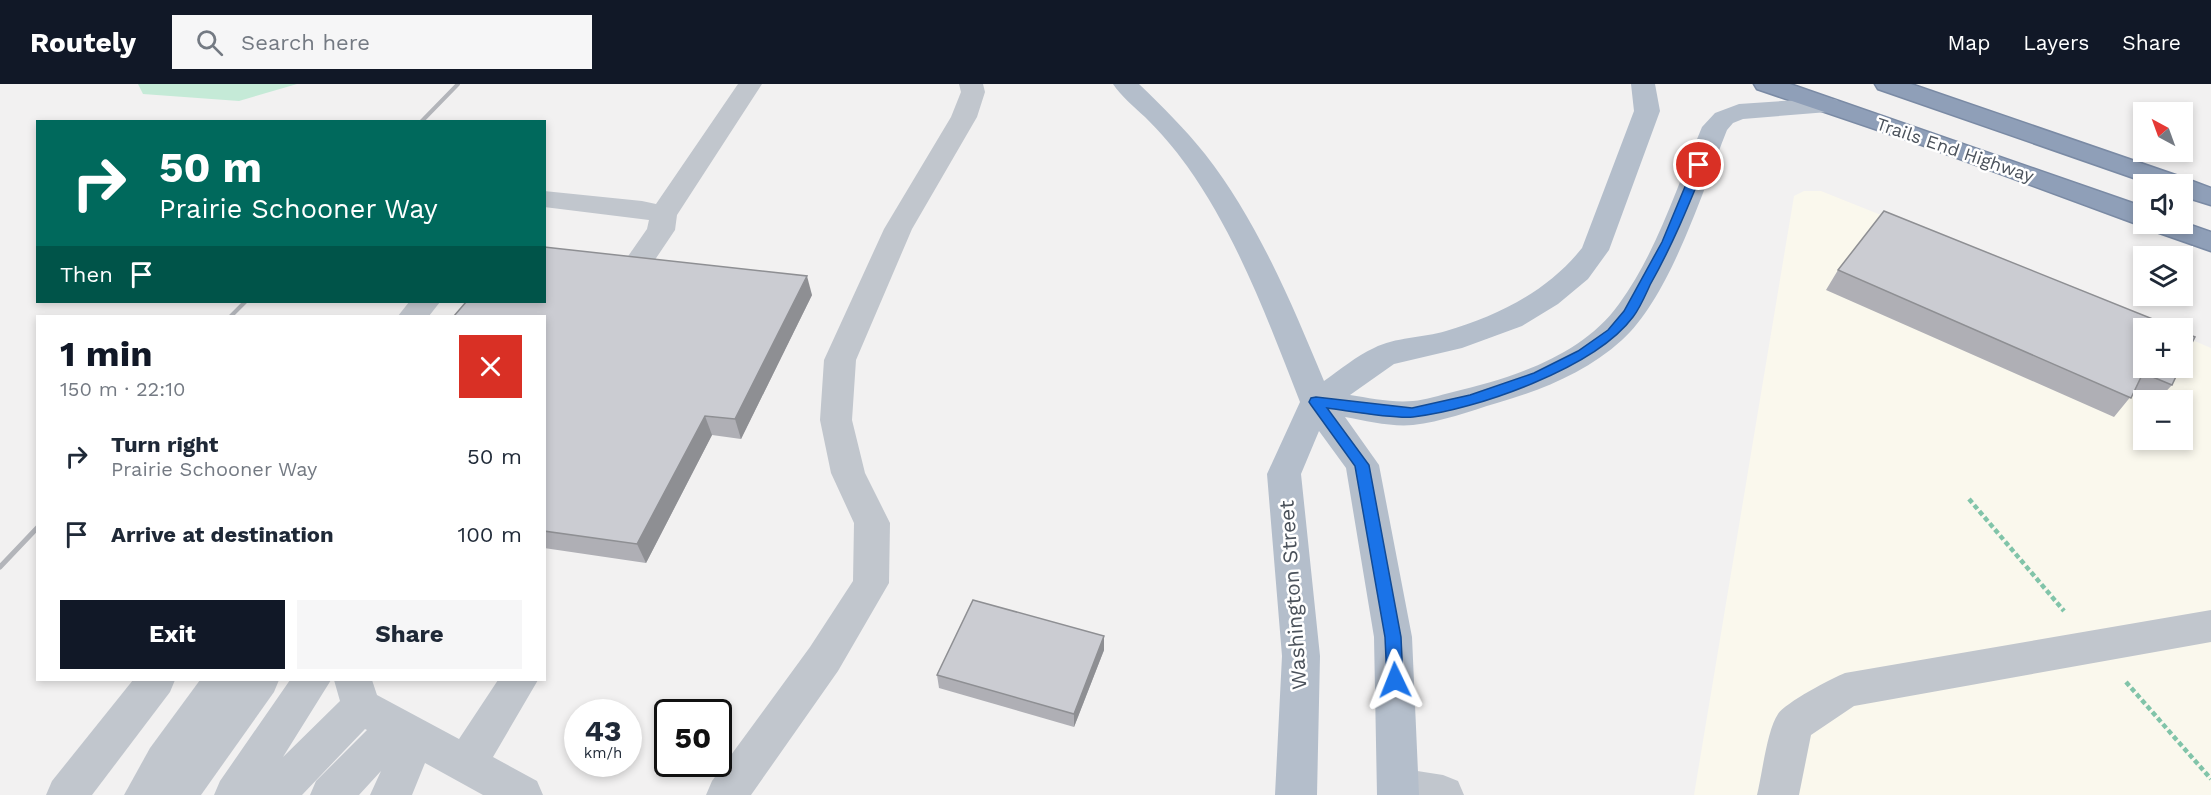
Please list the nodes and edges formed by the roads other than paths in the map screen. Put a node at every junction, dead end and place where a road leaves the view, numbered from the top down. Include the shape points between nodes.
1 (750, 84) edge
2 (971, 84) edge
3 (1125, 84) edge
4 (1643, 84) edge
5 (1766, 84) edge
6 (1887, 84) edge
7 (1828, 105) junction
8 (2146, 174) edge
9 (2193, 191) edge
10 (2211, 197) edge
11 (546, 199) edge
12 (2133, 213) edge
13 (663, 215) junction
14 (2189, 234) edge
15 (2211, 242) edge
16 (630, 275) edge
17 (424, 303) edge
18 (414, 315) edge
19 (1316, 402) junction
20 (2211, 626) edge
21 (155, 681) edge
22 (221, 681) edge
23 (259, 681) edge
24 (311, 681) edge
25 (519, 681) edge
26 (357, 693) edge
27 (406, 731) junction
28 (494, 784) edge
29 (1398, 791) edge
30 (67, 795) edge
31 (144, 795) edge
32 (175, 795) edge
33 (235, 795) edge
34 (274, 795) edge
35 (331, 795) edge
36 (391, 795) edge
37 (727, 795) edge
38 (1296, 795) edge
39 (1443, 795) edge
40 (1778, 795) edge

1 - 13 lane
2 - 37 lane via 973,92 964,117 898,229 840,360 836,420 848,474 872,523 871,583 824,659
3 - 19 main road via 1183,145 1224,202 1275,299
4 - 19 main road via 1647,111 1595,250 1578,273 1511,319 1451,341 1384,355
5 - 7 highway, Trails End Highway
6 - 8 highway, Trails End Highway
7 - 12 highway, Trails End Highway
7 - 19 main road via 1752,110 1724,118 1715,127 1668,242 1644,289 1612,333 1582,355 1539,376 1472,399 1412,413
9 - 10 highway
11 - 13 lane via 642,208
13 - 16 lane via 661,230
14 - 15 highway
17 - 18 lane
19 - 29 main road via 1362,465 1393,637
19 - 38 main road, Washington Street via 1284,474 1301,656
20 - 40 lane via 1845,690 1793,725
21 - 30 lane
22 - 31 lane
23 - 32 lane
24 - 33 lane
25 - 28 lane
26 - 27 lane
26 - 34 lane
27 - 28 lane
27 - 35 lane
27 - 36 lane
29 - 39 lane

